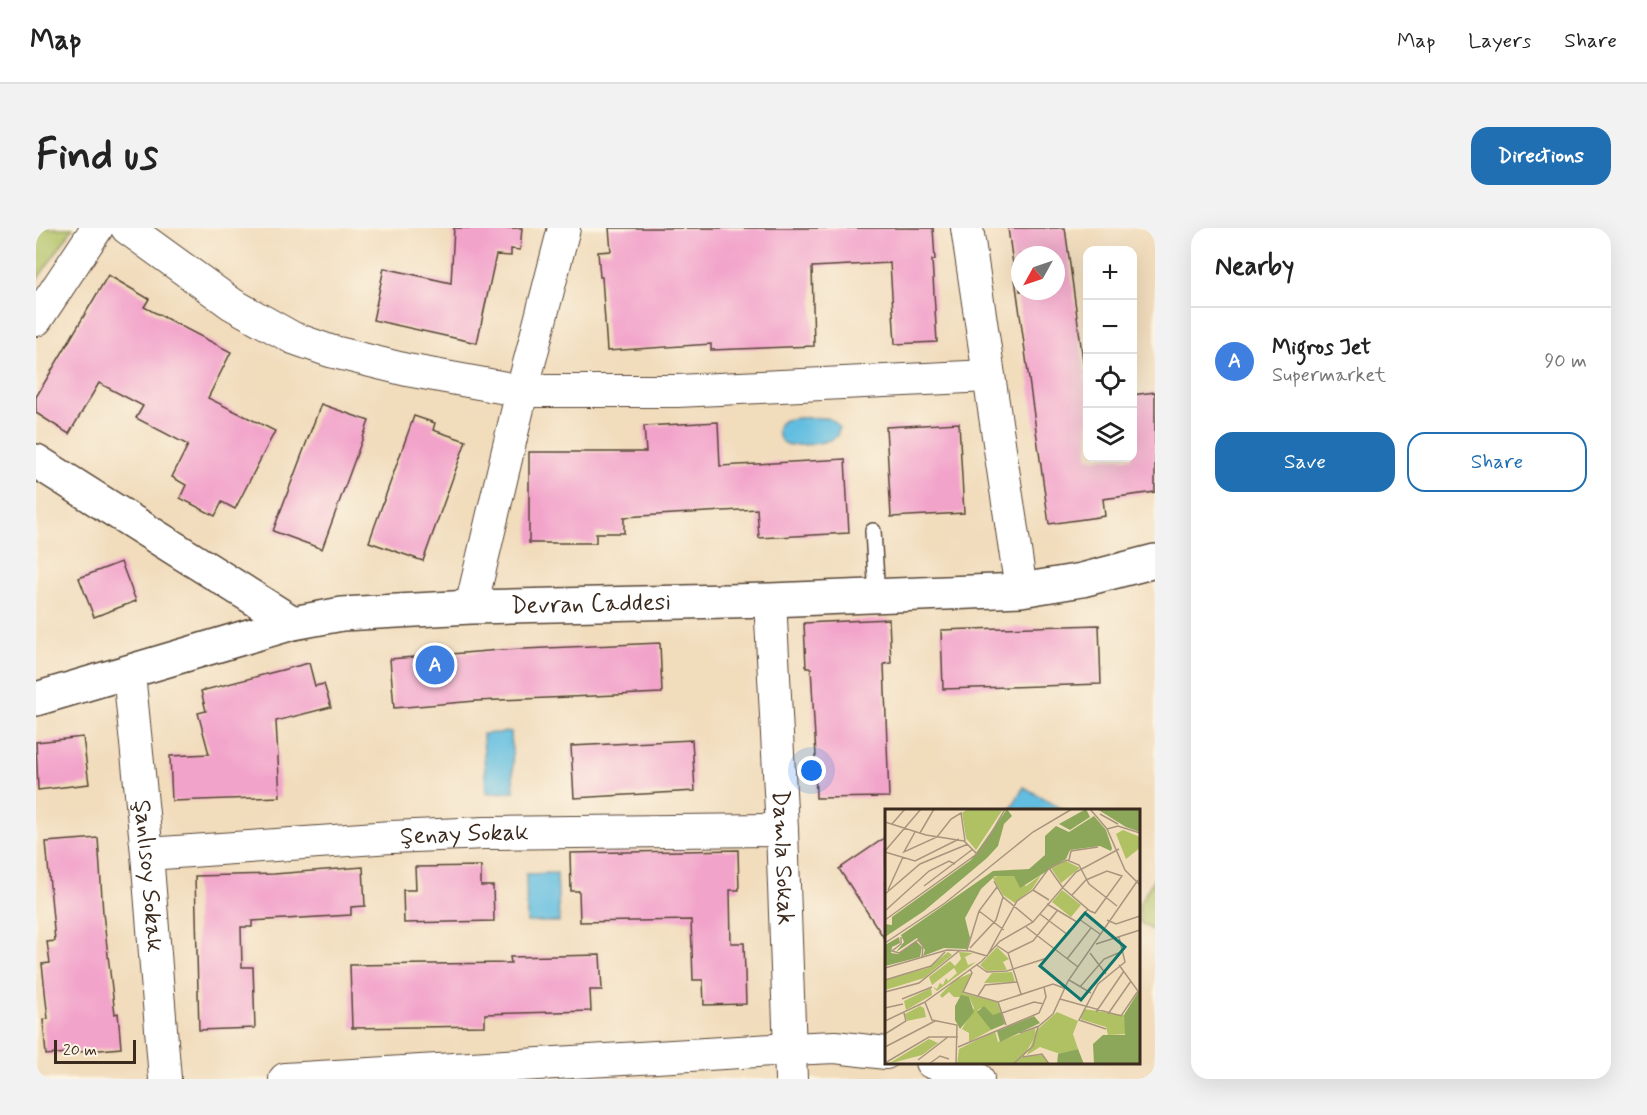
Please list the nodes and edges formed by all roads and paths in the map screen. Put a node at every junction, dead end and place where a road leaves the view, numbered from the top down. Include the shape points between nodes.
1 (97, 228) edge
2 (127, 228) edge
3 (564, 228) edge
4 (967, 228) edge
5 (36, 320) edge
6 (988, 376) junction
7 (522, 391) junction
8 (36, 461) edge
9 (873, 531) dead end
10 (1155, 561) edge
11 (1021, 590) junction
12 (877, 597) junction
13 (770, 600) junction
14 (471, 607) junction
15 (293, 623) junction
16 (129, 673) junction
17 (36, 699) edge
18 (782, 830) junction
19 (147, 854) junction
20 (885, 1053) edge
21 (790, 1064) edge
22 (937, 1064) edge
23 (480, 1074) edge
24 (165, 1079) edge
25 (285, 1079) edge
26 (978, 1079) edge

1 - 5 street
2 - 7 street via 232,304 294,338 407,370
3 - 7 street
4 - 6 street
6 - 7 street via 677,392
6 - 11 street
7 - 14 street
8 - 15 main road
9 - 12 lane
10 - 11 main road, Devran Caddesi via 1082,580
11 - 12 main road, Devran Caddesi
12 - 13 main road, Devran Caddesi
13 - 14 main road, Devran Caddesi
13 - 18 street, Damla Sokak
14 - 15 main road, Devran Caddesi via 342,614
15 - 16 main road, Devran Caddesi
16 - 17 main road, Devran Caddesi
16 - 19 street, Şanlısoy Sokak
18 - 19 street, Şenay Sokak via 426,835
18 - 21 street, Damla Sokak
19 - 24 street, Şanlısoy Sokak
20 - 21 street via 835,1047
21 - 23 street
22 - 26 street
23 - 25 street

